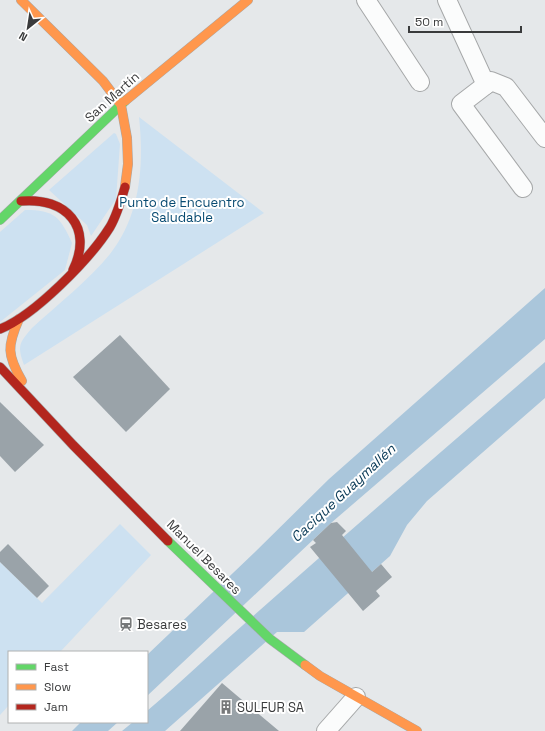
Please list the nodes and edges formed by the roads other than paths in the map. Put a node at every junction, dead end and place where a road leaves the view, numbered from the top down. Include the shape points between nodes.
1 (21, 0) edge
2 (248, 0) edge
3 (366, 0) edge
4 (447, 0) edge
5 (420, 82) dead end
6 (486, 85) junction
7 (121, 105) junction
8 (545, 138) edge
9 (523, 188) dead end
10 (21, 201) junction
11 (0, 220) edge
12 (68, 277) junction
13 (19, 319) junction
14 (0, 329) edge
15 (0, 367) edge
16 (33, 402) junction
17 (356, 697) junction
18 (326, 731) edge
19 (417, 731) edge

1 - 7 main road via 101,79
2 - 7 main road, San Martín
3 - 5 street
4 - 6 street
6 - 8 street via 491,81 506,87
6 - 9 street via 461,104
7 - 10 main road, San Martín
7 - 12 main road via 129,152 124,196 115,221 104,238
10 - 11 main road, San Martín
10 - 12 main road via 51,202 74,221 81,240 81,250 79,260
12 - 13 main road
13 - 14 main road
13 - 16 main road via 10,338 8,352
15 - 16 main road, Manuel Besares
16 - 17 main road, Manuel Besares via 78,450 270,639 320,676
17 - 18 street
17 - 19 main road, Manuel Besares

